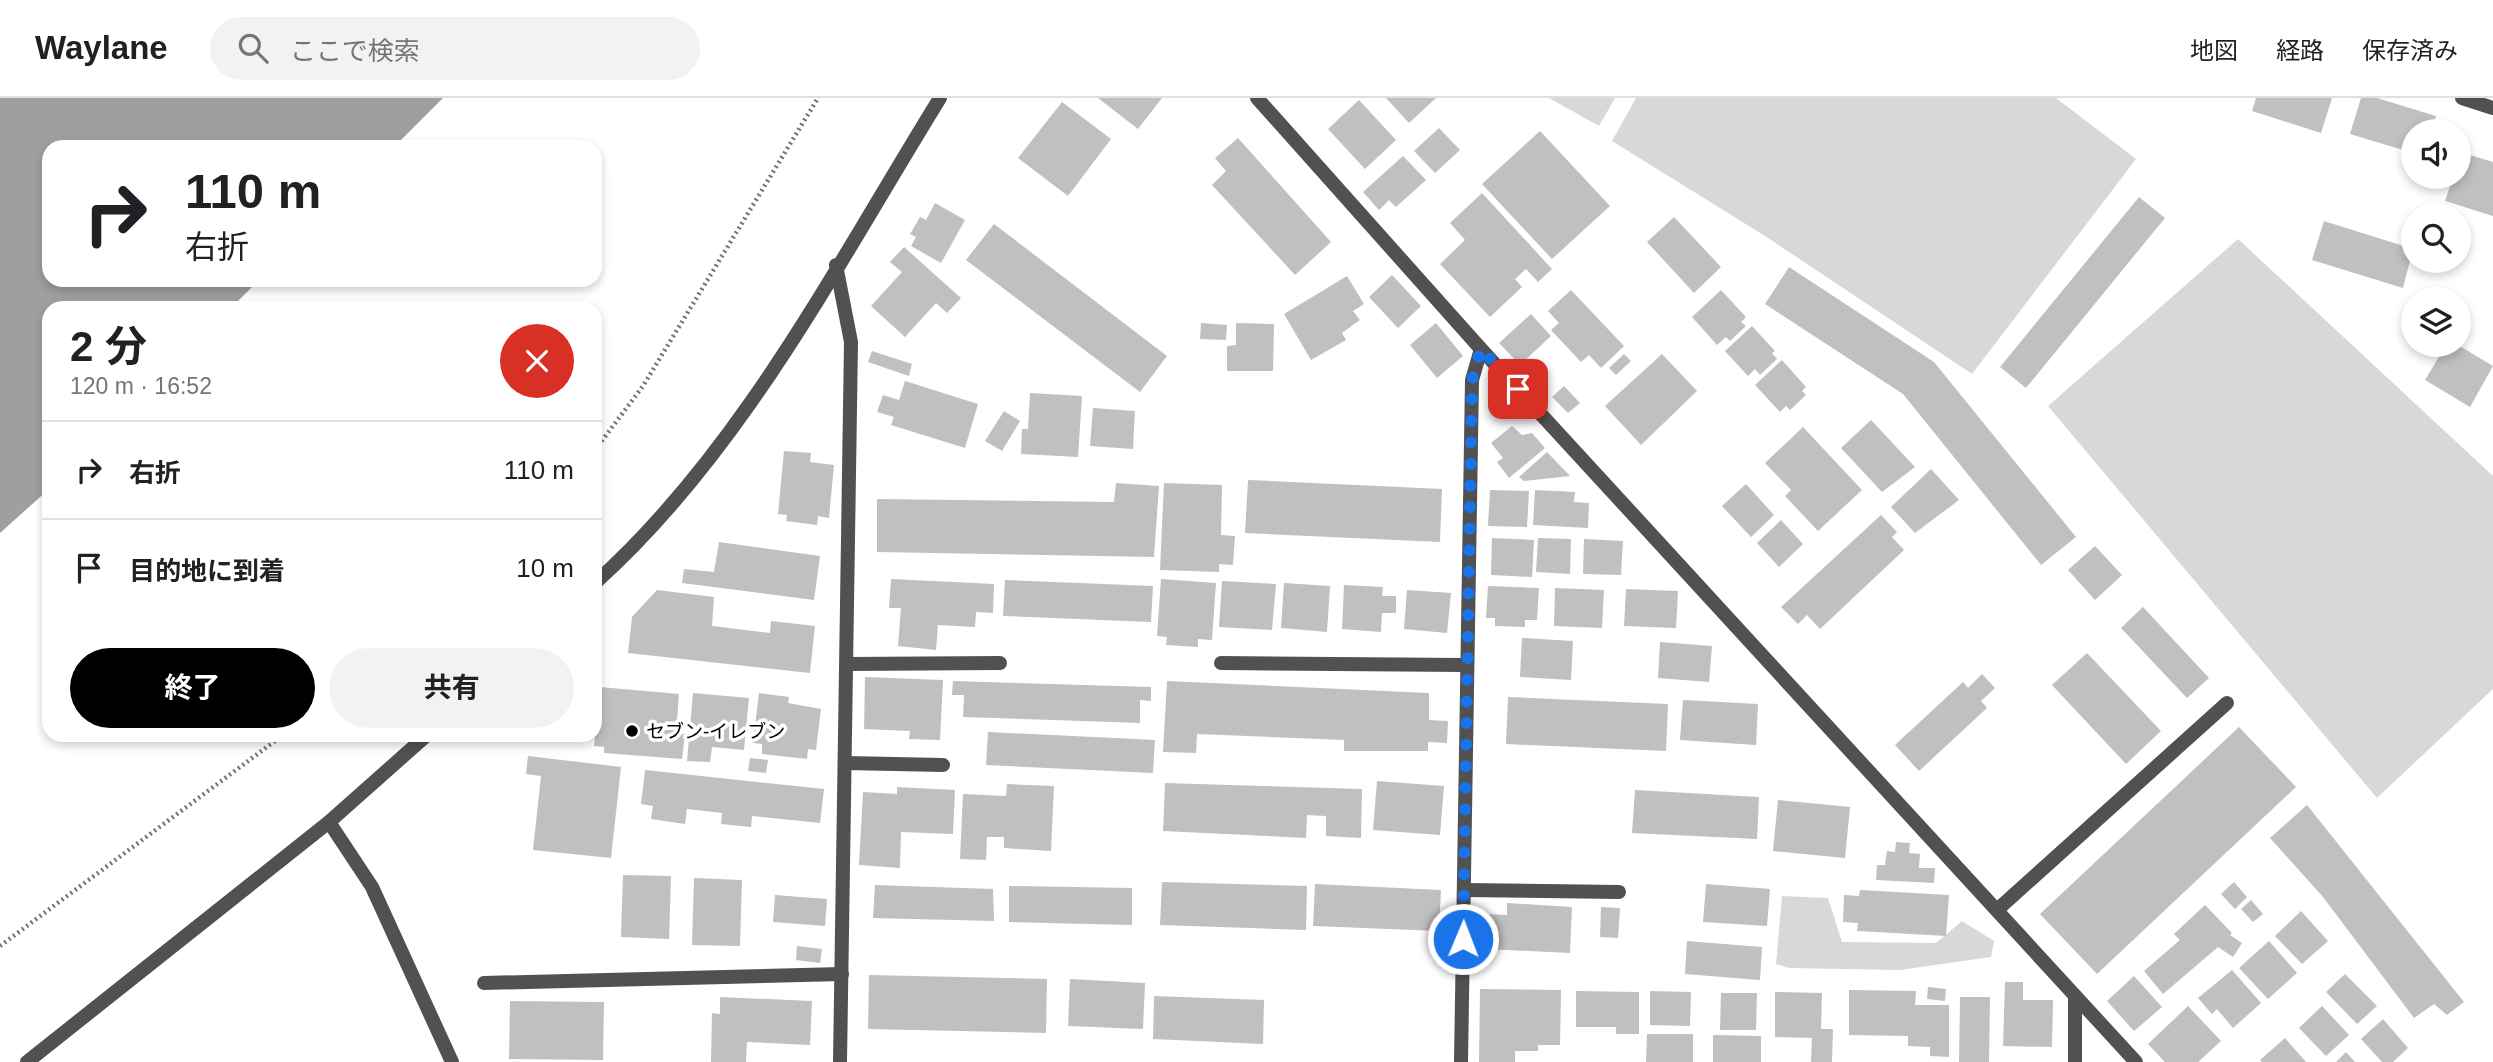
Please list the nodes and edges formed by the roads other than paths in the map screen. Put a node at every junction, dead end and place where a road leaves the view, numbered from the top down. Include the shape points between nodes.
1 (940, 98) edge
2 (1257, 98) edge
3 (2463, 98) edge
4 (2493, 107) edge
5 (836, 265) junction
6 (1481, 349) junction
7 (602, 575) edge
8 (1000, 663) dead end
9 (1221, 663) dead end
10 (846, 664) junction
11 (1465, 665) junction
12 (2227, 703) dead end
13 (419, 742) edge
14 (845, 763) junction
15 (943, 765) dead end
16 (329, 821) junction
17 (1464, 890) junction
18 (1619, 892) dead end
19 (1997, 910) junction
20 (842, 974) junction
21 (484, 983) dead end
22 (2075, 996) junction
23 (27, 1062) edge
24 (452, 1062) edge
25 (840, 1062) edge
26 (1461, 1062) edge
27 (2075, 1062) edge
28 (2136, 1062) edge

1 - 5 street
2 - 6 street
3 - 4 street
5 - 7 street via 779,361 706,464
5 - 10 street via 851,342
6 - 11 street via 1472,380
6 - 19 street
8 - 10 street
9 - 11 street
10 - 14 street
11 - 17 street
12 - 19 street
13 - 16 street
14 - 15 street
14 - 20 street
16 - 23 street
16 - 24 street via 372,887
17 - 18 street
17 - 26 street
19 - 22 street
20 - 21 street
20 - 25 street
22 - 27 street
22 - 28 street

